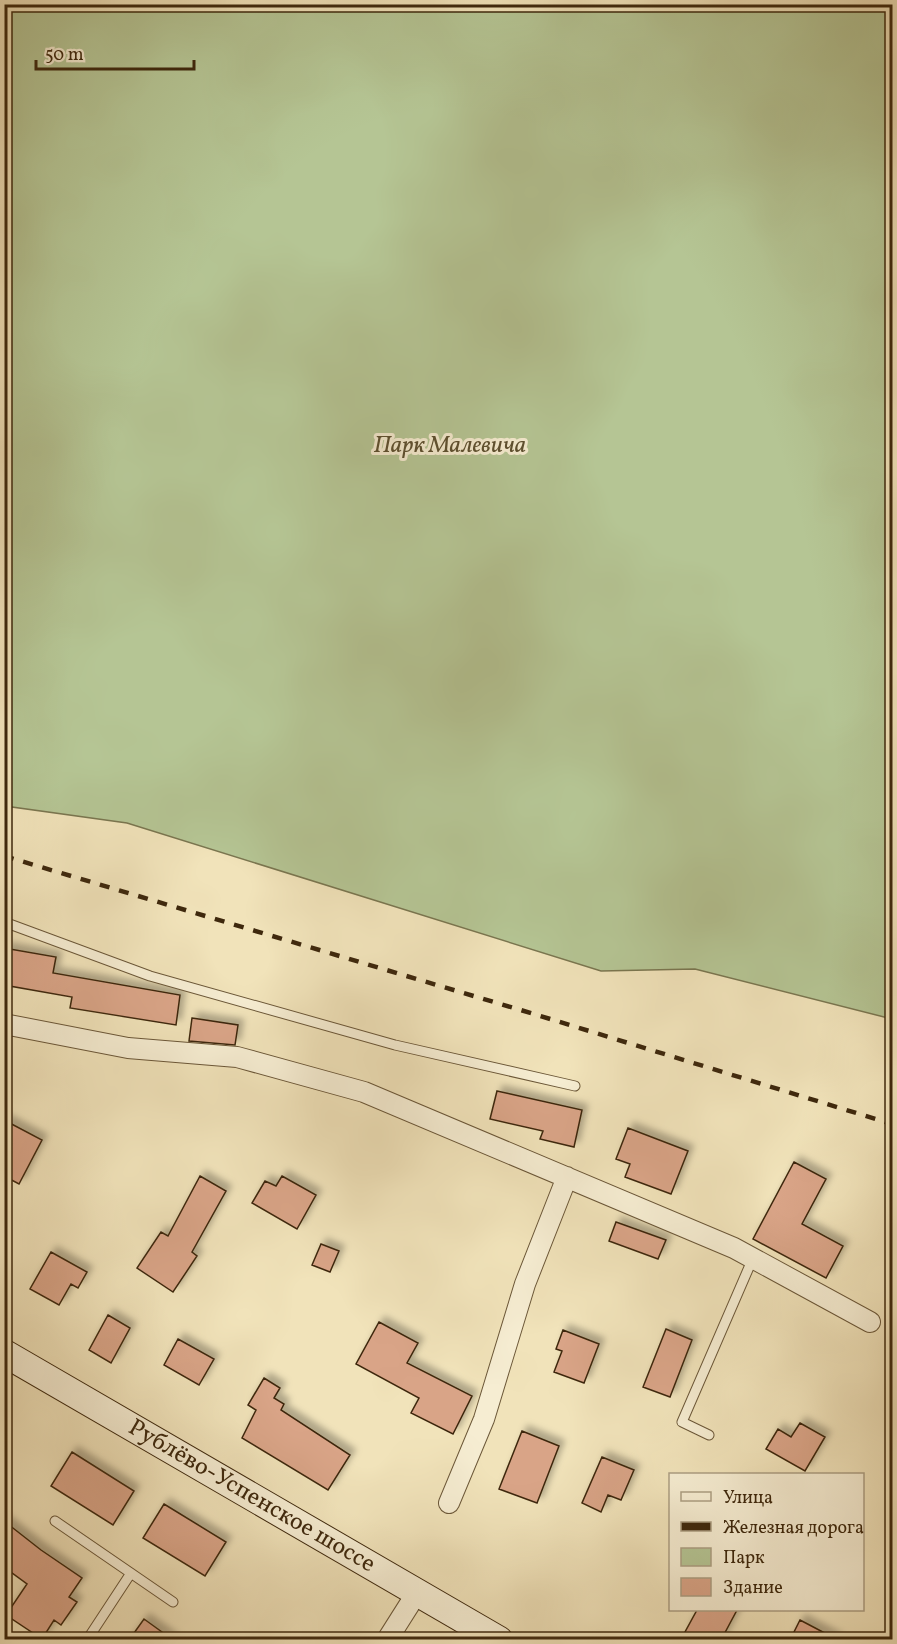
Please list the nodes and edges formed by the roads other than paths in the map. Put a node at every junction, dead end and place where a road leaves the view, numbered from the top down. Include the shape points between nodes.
1 (4, 922) edge
2 (4, 1024) edge
3 (575, 1086) dead end
4 (567, 1177) junction
5 (753, 1258) junction
6 (870, 1322) dead end
7 (4, 1353) edge
8 (710, 1435) dead end
9 (450, 1503) dead end
10 (55, 1521) dead end
11 (131, 1573) junction
12 (418, 1591) junction
13 (173, 1602) dead end
14 (87, 1640) edge
15 (387, 1640) edge
16 (499, 1640) edge

1 - 3 lane via 150,976 394,1045
2 - 4 street via 128,1048 246,1060 364,1092
4 - 5 street
4 - 9 street via 525,1284 484,1419
5 - 6 street
5 - 8 lane via 682,1422
7 - 12 main road, Рублёво-Успенское шоссе
10 - 11 lane
11 - 13 lane
11 - 14 lane
12 - 15 street
12 - 16 main road, Рублёво-Успенское шоссе

